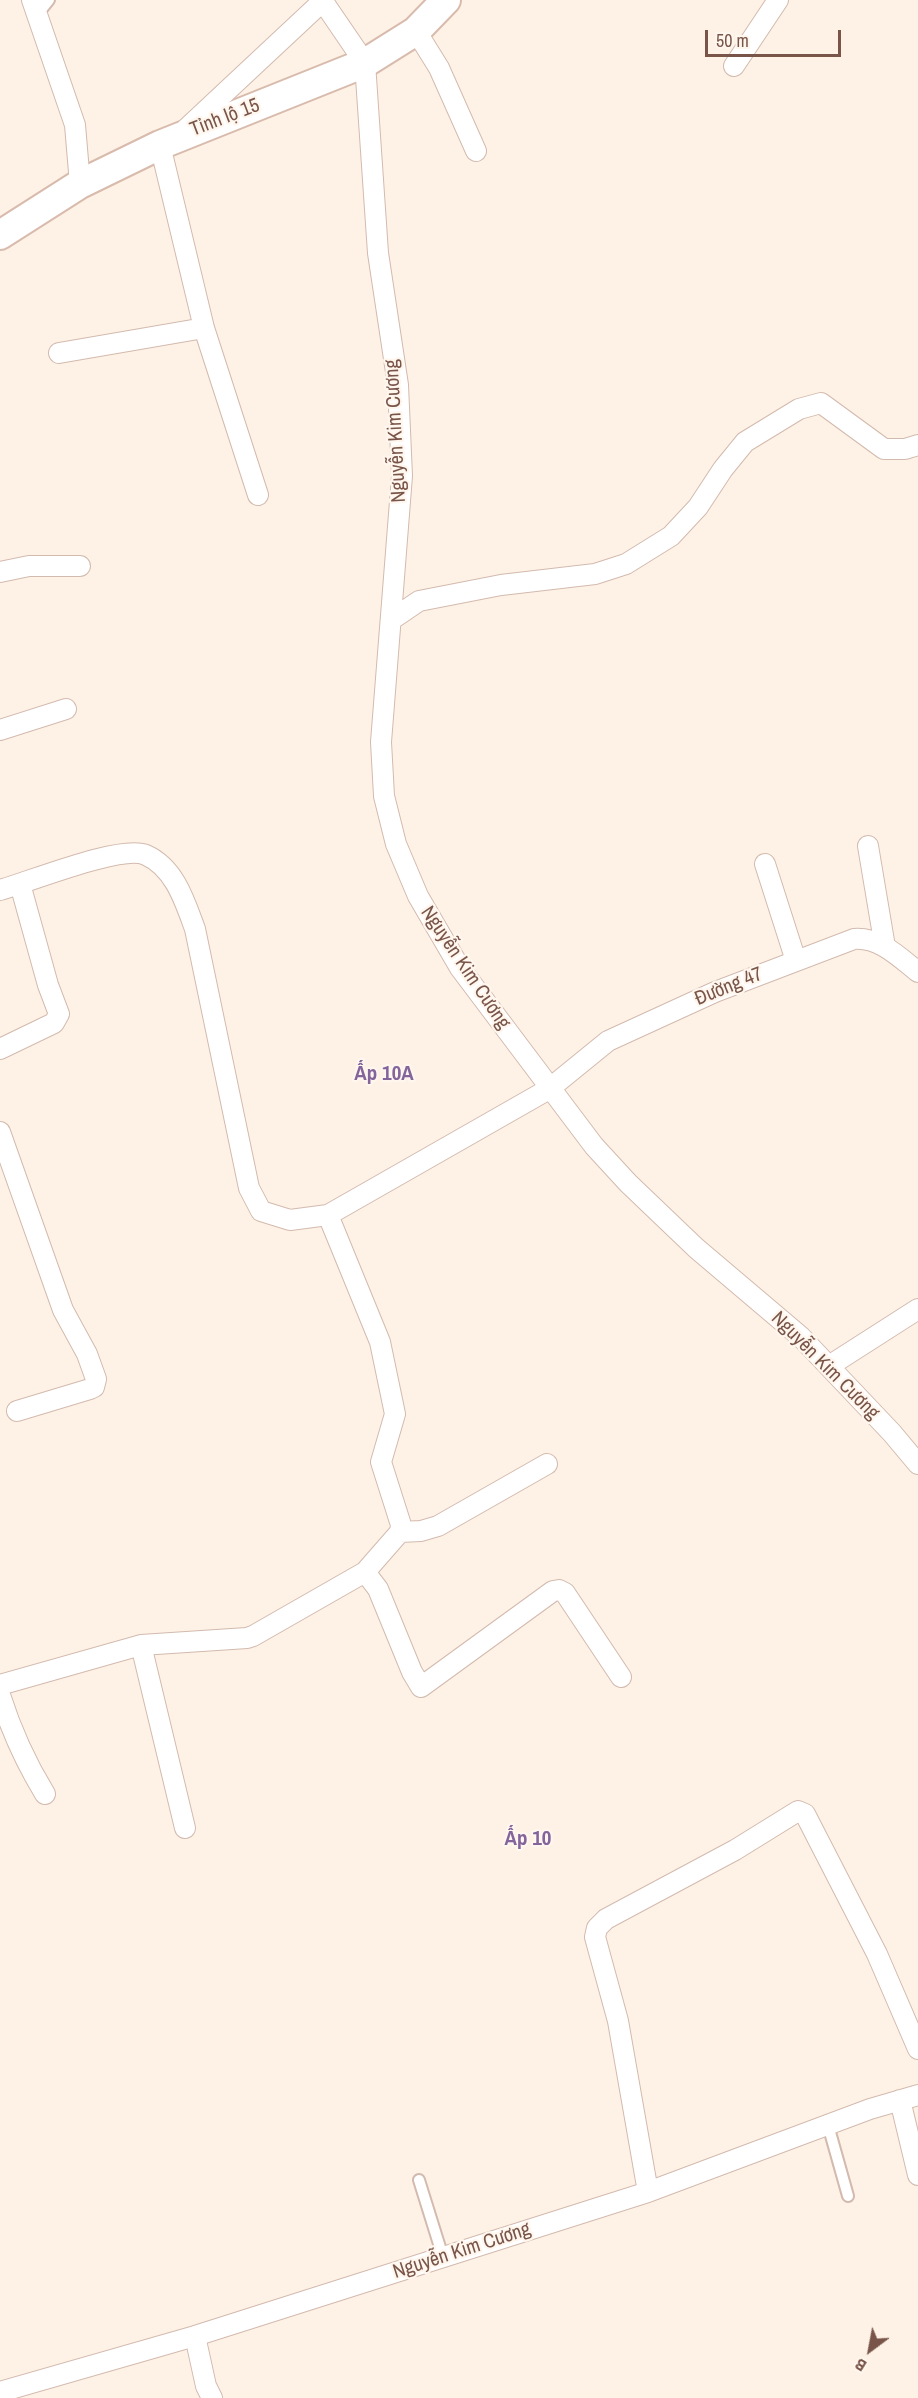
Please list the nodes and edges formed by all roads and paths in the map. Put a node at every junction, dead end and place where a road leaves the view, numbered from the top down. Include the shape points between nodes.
1 (464, 0) edge
2 (778, 0) edge
3 (323, 1) edge
4 (39, 5) edge
5 (431, 16) edge
6 (365, 63) junction
7 (734, 66) dead end
8 (170, 140) junction
9 (476, 152) dead end
10 (80, 184) junction
11 (0, 235) edge
12 (204, 328) junction
13 (58, 353) dead end
14 (918, 445) edge
15 (258, 495) dead end
16 (80, 566) dead end
17 (0, 572) edge
18 (391, 620) junction
19 (66, 709) dead end
20 (0, 730) edge
21 (868, 846) dead end
22 (765, 864) dead end
23 (20, 884) junction
24 (0, 890) edge
25 (885, 947) junction
26 (796, 961) junction
27 (918, 972) edge
28 (0, 1049) edge
29 (549, 1089) junction
30 (0, 1132) edge
31 (328, 1215) junction
32 (918, 1309) edge
33 (829, 1366) junction
34 (16, 1411) dead end
35 (547, 1464) dead end
36 (918, 1464) edge
37 (400, 1532) junction
38 (365, 1572) junction
39 (141, 1645) junction
40 (621, 1677) dead end
41 (0, 1685) edge
42 (0, 1695) edge
43 (45, 1794) dead end
44 (185, 1828) dead end
45 (918, 2049) edge
46 (909, 2098) edge
47 (828, 2125) junction
48 (918, 2175) edge
49 (419, 2180) dead end
50 (648, 2192) junction
51 (848, 2196) dead end
52 (443, 2257) junction
53 (195, 2336) junction
54 (0, 2392) edge
55 (212, 2398) edge

1 - 5 street
2 - 7 street
3 - 6 street
3 - 8 street
4 - 10 street via 75,125
5 - 6 main road, Tỉnh lộ 15
5 - 9 street via 439,68
6 - 8 main road, Tỉnh lộ 15
6 - 18 street, Nguyễn Kim Cương via 378,253 398,385 402,476
8 - 10 main road, Tỉnh lộ 15
8 - 12 street
10 - 11 main road, Tỉnh lộ 15
12 - 13 street
12 - 15 street
14 - 18 street via 884,449 821,403 799,409 745,442 698,507 671,536 626,564 595,574 501,585 419,601
16 - 17 street via 29,566
18 - 29 street, Nguyễn Kim Cương via 381,742 384,796 396,844 417,896 460,968
19 - 20 street
21 - 25 street
22 - 26 street
23 - 24 street
23 - 28 street via 59,1014 54,1023
23 - 31 street via 123,853 144,853 162,865 182,891 195,929 249,1188 261,1211 290,1220
25 - 26 street, Đường 47 via 866,938 854,939
25 - 27 street, Đường 47
26 - 29 street, Đường 47 via 715,992 608,1041
29 - 31 street, Đường 47
29 - 33 street, Nguyễn Kim Cương via 628,1183 696,1248 801,1336
30 - 34 street via 63,1310 96,1379 90,1389
31 - 37 street via 380,1342 396,1414 381,1462
32 - 33 street
33 - 36 street, Nguyễn Kim Cương
35 - 37 street via 438,1526
37 - 38 street
38 - 39 street via 247,1638
38 - 40 street via 378,1589 421,1687 559,1590 565,1593
39 - 41 street
39 - 44 street
42 - 43 street via 8,1721
45 - 50 street via 877,1954 805,1814 798,1811 735,1850 606,1919 597,1928 595,1937 618,2020
46 - 47 street, Nguyễn Kim Cương
46 - 48 street
47 - 50 street, Nguyễn Kim Cương
47 - 51 lane
49 - 52 lane
50 - 52 street, Nguyễn Kim Cương
52 - 53 street, Nguyễn Kim Cương
53 - 54 street, Nguyễn Kim Cương
53 - 55 street

